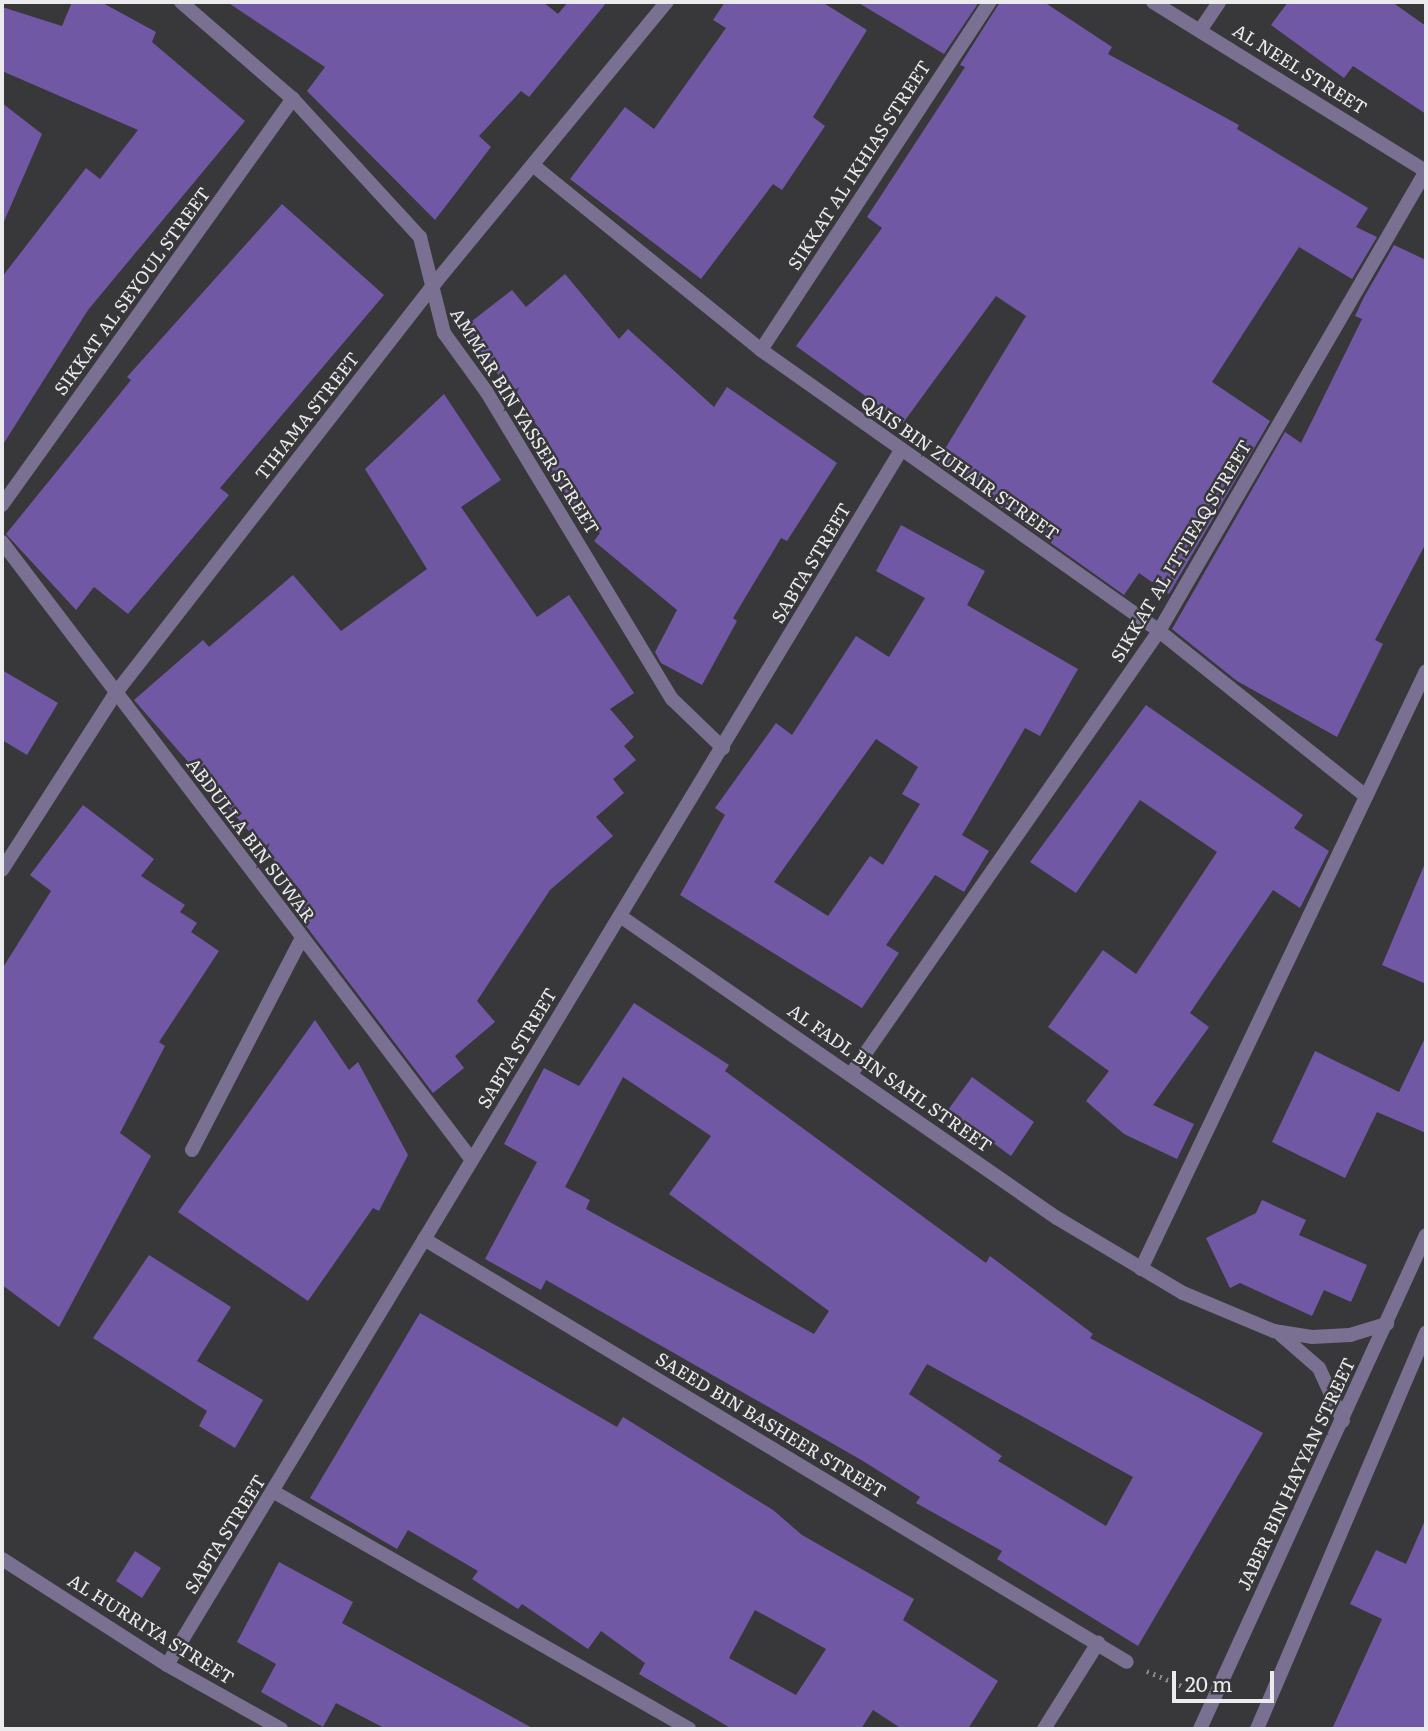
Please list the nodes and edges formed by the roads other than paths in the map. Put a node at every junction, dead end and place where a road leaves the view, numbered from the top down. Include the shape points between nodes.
1 (181, 2) edge
2 (667, 2) edge
3 (990, 2) edge
4 (1153, 2) edge
5 (1219, 2) edge
6 (198, 7) edge
7 (1201, 29) junction
8 (293, 99) junction
9 (534, 166) junction
10 (1426, 171) edge
11 (431, 288) junction
12 (761, 350) junction
13 (901, 450) junction
14 (2, 505) edge
15 (2, 542) edge
16 (1159, 631) junction
17 (1426, 671) edge
18 (115, 694) junction
19 (723, 748) junction
20 (1366, 796) junction
21 (2, 870) edge
22 (620, 916) junction
23 (302, 938) junction
24 (851, 1074) junction
25 (192, 1150) dead end
26 (472, 1160) junction
27 (1426, 1235) edge
28 (424, 1239) junction
29 (1141, 1269) junction
30 (1387, 1324) junction
31 (1274, 1331) junction
32 (1426, 1332) edge
33 (1343, 1421) junction
34 (274, 1492) junction
35 (2, 1559) edge
36 (1098, 1643) junction
37 (1127, 1662) road end
38 (167, 1665) junction
39 (281, 1729) edge
40 (689, 1729) edge
41 (1044, 1729) edge
42 (1200, 1729) edge
43 (1256, 1729) edge

1 - 6 street, AMMAR BIN YASSER STREET
2 - 9 street, TIHAMA STREET
3 - 12 street, SIKKAT AL IKHIAS STREET
4 - 7 street, AL NEEL STREET
5 - 7 street
6 - 8 street, AMMAR BIN YASSER STREET
7 - 10 street, AL NEEL STREET
8 - 11 street, AMMAR BIN YASSER STREET via 420,237
8 - 14 street, SIKKAT AL SEYOUL STREET
9 - 11 street, TIHAMA STREET
9 - 12 street, QAIS BIN ZUHAIR STREET
10 - 16 street, SIKKAT AL ITTIFAQ STREET
11 - 18 street, TIHAMA STREET
11 - 19 street, AMMAR BIN YASSER STREET via 444,333 486,391 672,699
12 - 13 street, QAIS BIN ZUHAIR STREET
13 - 16 street, QAIS BIN ZUHAIR STREET
13 - 19 street, SABTA STREET
15 - 18 street, ABDULLA BIN SUWAR
16 - 20 street, QAIS BIN ZUHAIR STREET
16 - 24 street, SIKKAT AL ITTIFAQ STREET
17 - 20 street
18 - 21 street, TIHAMA STREET
18 - 23 street, ABDULLA BIN SUWAR
19 - 22 street, SABTA STREET
20 - 29 street
22 - 24 street, AL FADL BIN SAHL STREET
22 - 26 street, SABTA STREET
23 - 25 street
23 - 26 street, ABDULLA BIN SUWAR
24 - 29 street, AL FADL BIN SAHL STREET via 1057,1218
26 - 28 street, SABTA STREET
27 - 30 street, JABER BIN HAYYAN STREET
28 - 34 street, SABTA STREET
28 - 36 street, SAEED BIN BASHEER STREET
29 - 31 street, AL FADL BIN SAHL STREET via 1183,1293
30 - 31 street, AL FADL BIN SAHL STREET via 1350,1335 1312,1338
30 - 33 street, JABER BIN HAYYAN STREET
31 - 33 street, AL FADL BIN SAHL STREET via 1319,1368
32 - 43 street
33 - 42 street, JABER BIN HAYYAN STREET
34 - 38 street, SABTA STREET
34 - 40 street
35 - 38 street, AL HURRIYA STREET
36 - 37 street, SAEED BIN BASHEER STREET
36 - 41 street
38 - 39 street, AL HURRIYA STREET

